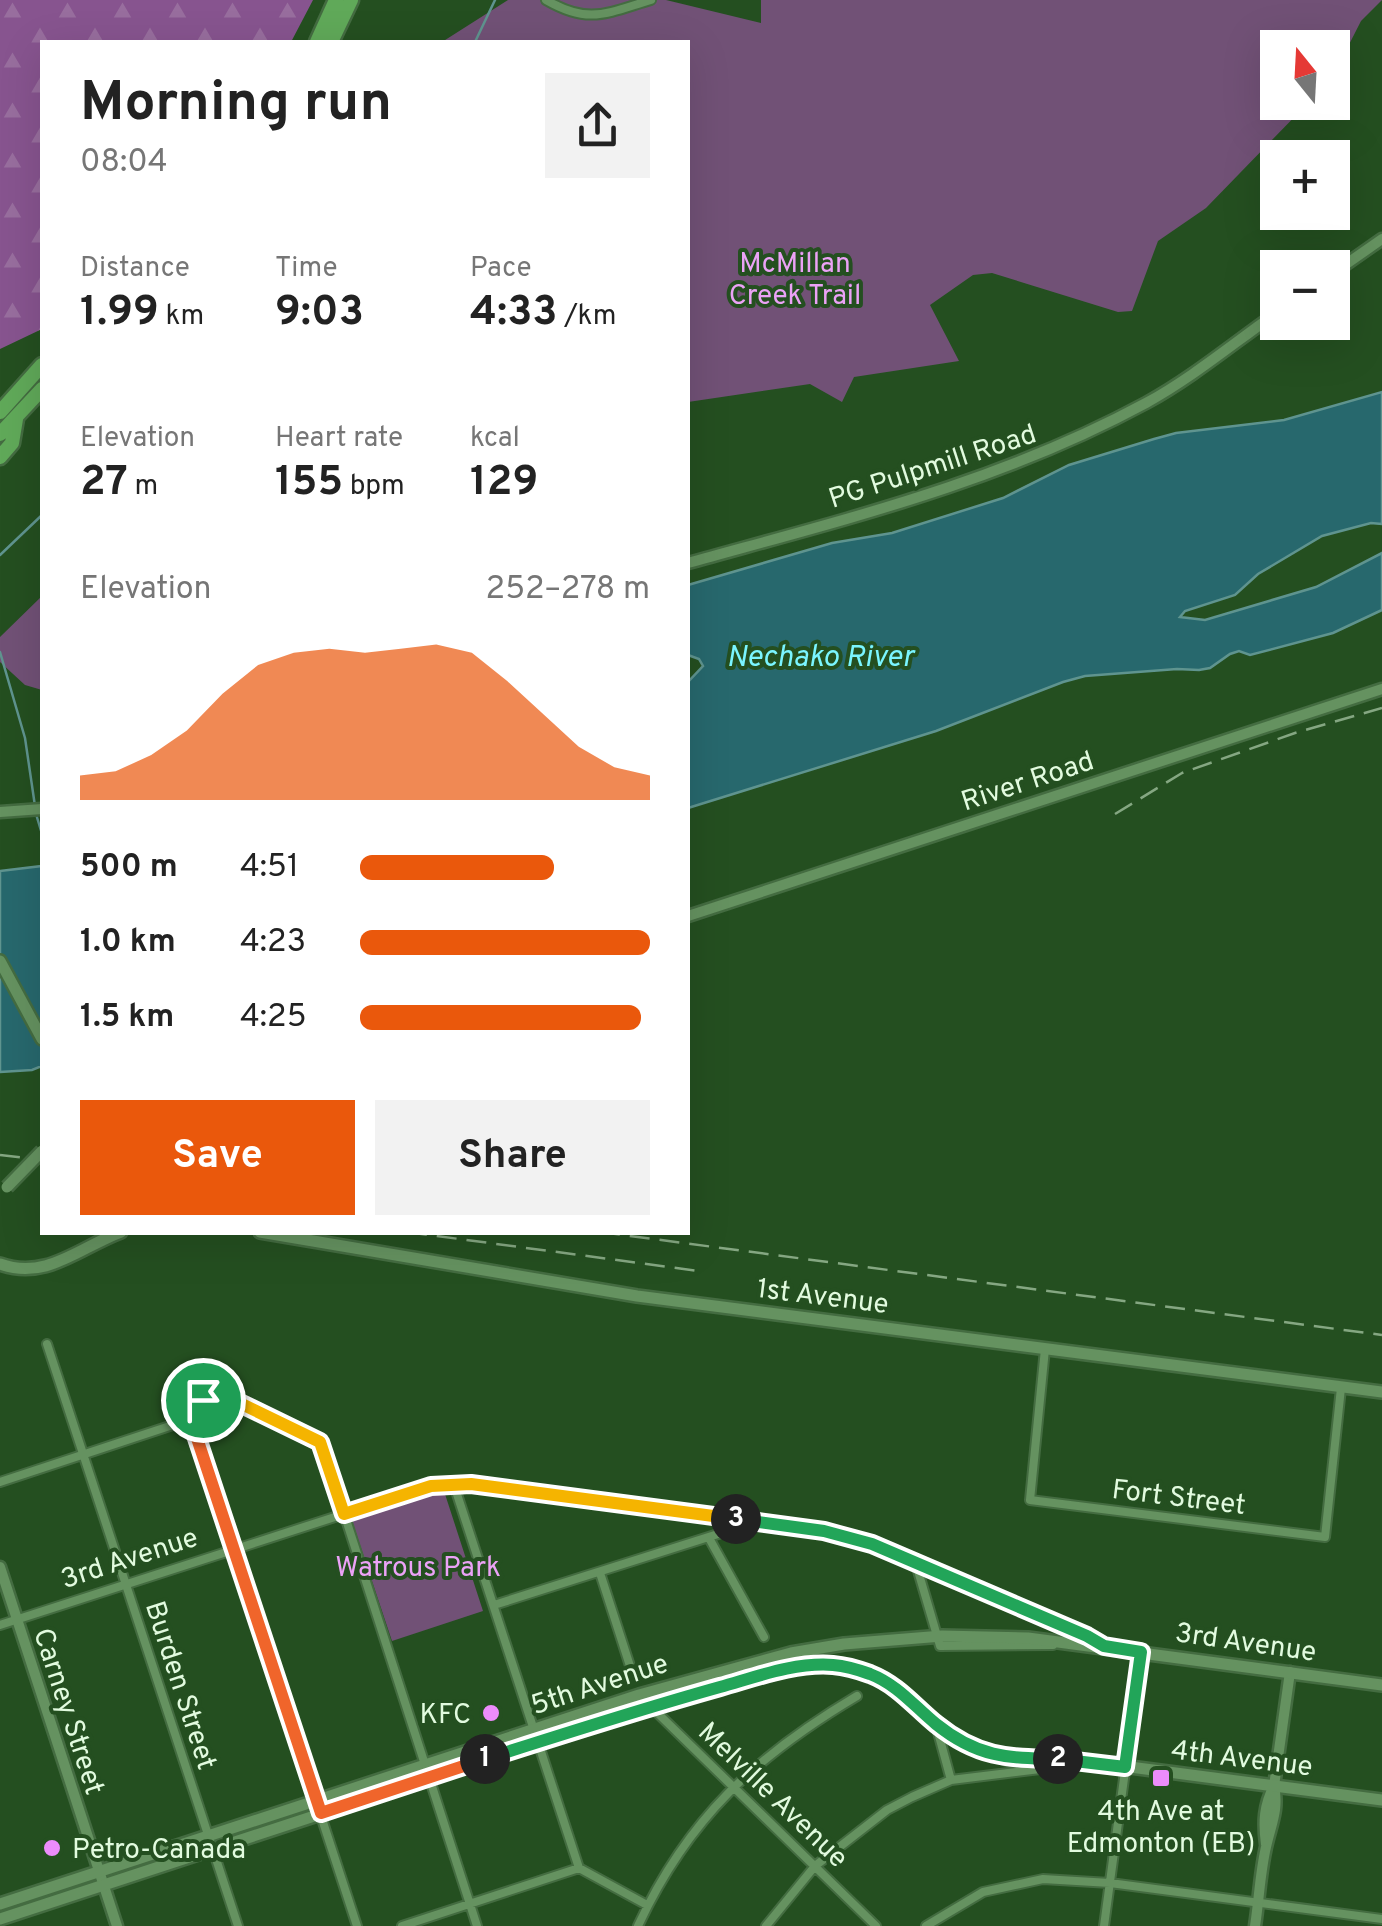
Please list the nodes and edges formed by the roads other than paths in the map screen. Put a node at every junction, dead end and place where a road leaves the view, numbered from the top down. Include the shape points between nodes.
1 (336, 0) edge
2 (351, 0) edge
3 (546, 0) edge
4 (651, 0) edge
5 (317, 40) edge
6 (332, 40) edge
7 (1382, 240) edge
8 (1350, 262) edge
9 (1260, 325) edge
10 (40, 367) edge
11 (40, 390) edge
12 (0, 412) edge
13 (16, 418) junction
14 (0, 434) edge
15 (0, 456) edge
16 (690, 562) edge
17 (1382, 690) edge
18 (40, 809) edge
19 (0, 812) edge
20 (690, 915) edge
21 (0, 961) edge
22 (40, 1035) edge
23 (40, 1154) edge
24 (2, 1192) edge
25 (114, 1235) edge
26 (278, 1235) edge
27 (0, 1255) edge
28 (0, 1268) edge
29 (24, 1270) junction
30 (46, 1344) dead end
31 (1045, 1349) junction
32 (1342, 1388) junction
33 (1382, 1392) edge
34 (191, 1419) junction
35 (83, 1455) junction
36 (0, 1482) edge
37 (454, 1484) junction
38 (344, 1514) junction
39 (758, 1521) junction
40 (709, 1538) junction
41 (234, 1550) junction
42 (916, 1564) junction
43 (0, 1568) edge
44 (600, 1573) junction
45 (125, 1585) junction
46 (494, 1606) junction
47 (17, 1620) junction
48 (0, 1625) edge
49 (764, 1636) dead end
50 (935, 1637) junction
51 (1104, 1646) junction
52 (1141, 1652) junction
53 (832, 1665) joint
54 (630, 1666) dead end
55 (1290, 1672) junction
56 (1382, 1685) edge
57 (639, 1695) junction
58 (857, 1696) dead end
59 (651, 1706) junction
60 (936, 1724) junction
61 (536, 1736) junction
62 (1095, 1762) junction
63 (1125, 1767) junction
64 (427, 1771) junction
65 (951, 1780) junction
66 (1274, 1786) junction
67 (734, 1787) junction
68 (316, 1800) junction
69 (1382, 1800) edge
70 (321, 1813) junction
71 (208, 1836) junction
72 (212, 1849) junction
73 (815, 1866) junction
74 (580, 1868) junction
75 (99, 1872) junction
76 (1110, 1882) junction
77 (104, 1885) junction
78 (1258, 1902) junction
79 (0, 1904) edge
80 (470, 1904) junction
81 (648, 1905) junction
82 (1382, 1918) edge
83 (0, 1919) edge
84 (117, 1926) edge
85 (238, 1926) edge
86 (357, 1926) edge
87 (402, 1926) edge
88 (477, 1926) edge
89 (638, 1926) edge
90 (766, 1926) edge
91 (876, 1926) edge
92 (926, 1926) edge
93 (1104, 1926) edge
94 (1256, 1926) edge

1 - 5 highway
2 - 6 highway
3 - 4 street via 571,14 600,15
7 - 8 street
9 - 16 street, PG Pulpmill Road via 1150,402 1035,458 943,492
10 - 12 highway
11 - 13 highway
13 - 14 highway
13 - 15 highway via 12,443
17 - 20 street, River Road
18 - 19 street
21 - 22 main road
23 - 24 main road, bridge
25 - 29 main road via 51,1265
26 - 31 main road, 1st Avenue via 638,1296
27 - 29 main road
28 - 29 main road
30 - 35 street, Burden Street
31 - 32 main road, 1st Avenue
31 - 32 street, Fort Street via 1030,1500 1324,1537
32 - 33 main road, 1st Avenue
34 - 35 street
34 - 38 street via 203,1400 219,1393 320,1442
34 - 41 street
35 - 36 street
35 - 45 street, Burden Street
37 - 38 street, 3rd Avenue
37 - 39 street, 3rd Avenue
37 - 46 street
38 - 41 street, 3rd Avenue
38 - 64 street
39 - 40 street
39 - 42 street, 3rd Avenue via 847,1536
40 - 44 street
40 - 49 street
41 - 45 street, 3rd Avenue
41 - 68 street
42 - 50 street
42 - 51 main road
43 - 47 street, Carney Street
44 - 46 street
44 - 54 street
45 - 47 street, 3rd Avenue
45 - 71 street, Burden Street
46 - 61 street
47 - 48 street, 3rd Avenue
47 - 75 street, Carney Street
50 - 51 main road, 5th Avenue
50 - 57 main road, 5th Avenue via 790,1653
51 - 52 main road, 3rd Avenue
52 - 55 main road, 3rd Avenue
52 - 63 street
53 - 59 main road, 5th Avenue via 769,1674
53 - 60 main road, 4th Avenue via 886,1682
55 - 56 main road, 3rd Avenue
55 - 66 street
57 - 59 street, Melville Avenue
57 - 61 main road, 5th Avenue
58 - 67 street via 806,1726
59 - 61 main road, 5th Avenue
59 - 67 street, Melville Avenue
60 - 62 main road, 4th Avenue via 1007,1759
60 - 65 street
61 - 64 main road, 5th Avenue
61 - 74 street
62 - 63 main road, 4th Avenue
62 - 65 street, 4th Avenue
63 - 66 main road, 4th Avenue
63 - 76 street
64 - 68 main road, 5th Avenue
64 - 70 main road, 5th Avenue
64 - 80 street
65 - 73 street, 4th Avenue via 887,1810
66 - 69 main road, 4th Avenue
66 - 78 street via 1276,1814
67 - 73 street, Melville Avenue
67 - 81 street via 688,1837
68 - 70 street
68 - 71 main road, 5th Avenue
70 - 72 main road, 5th Avenue
70 - 86 street
71 - 72 street, Burden Street
71 - 75 main road, 5th Avenue
72 - 77 main road, 5th Avenue
72 - 85 street, Burden Street
73 - 90 street, 4th Avenue
73 - 91 street, Melville Avenue
74 - 80 street
74 - 81 street
75 - 77 street, Carney Street
75 - 79 main road, 5th Avenue
76 - 78 street
76 - 92 street via 1043,1879 982,1892
76 - 93 street
77 - 83 main road, 5th Avenue
77 - 84 street, Carney Street
78 - 82 street
78 - 94 street
80 - 87 street
80 - 88 street
81 - 89 street

